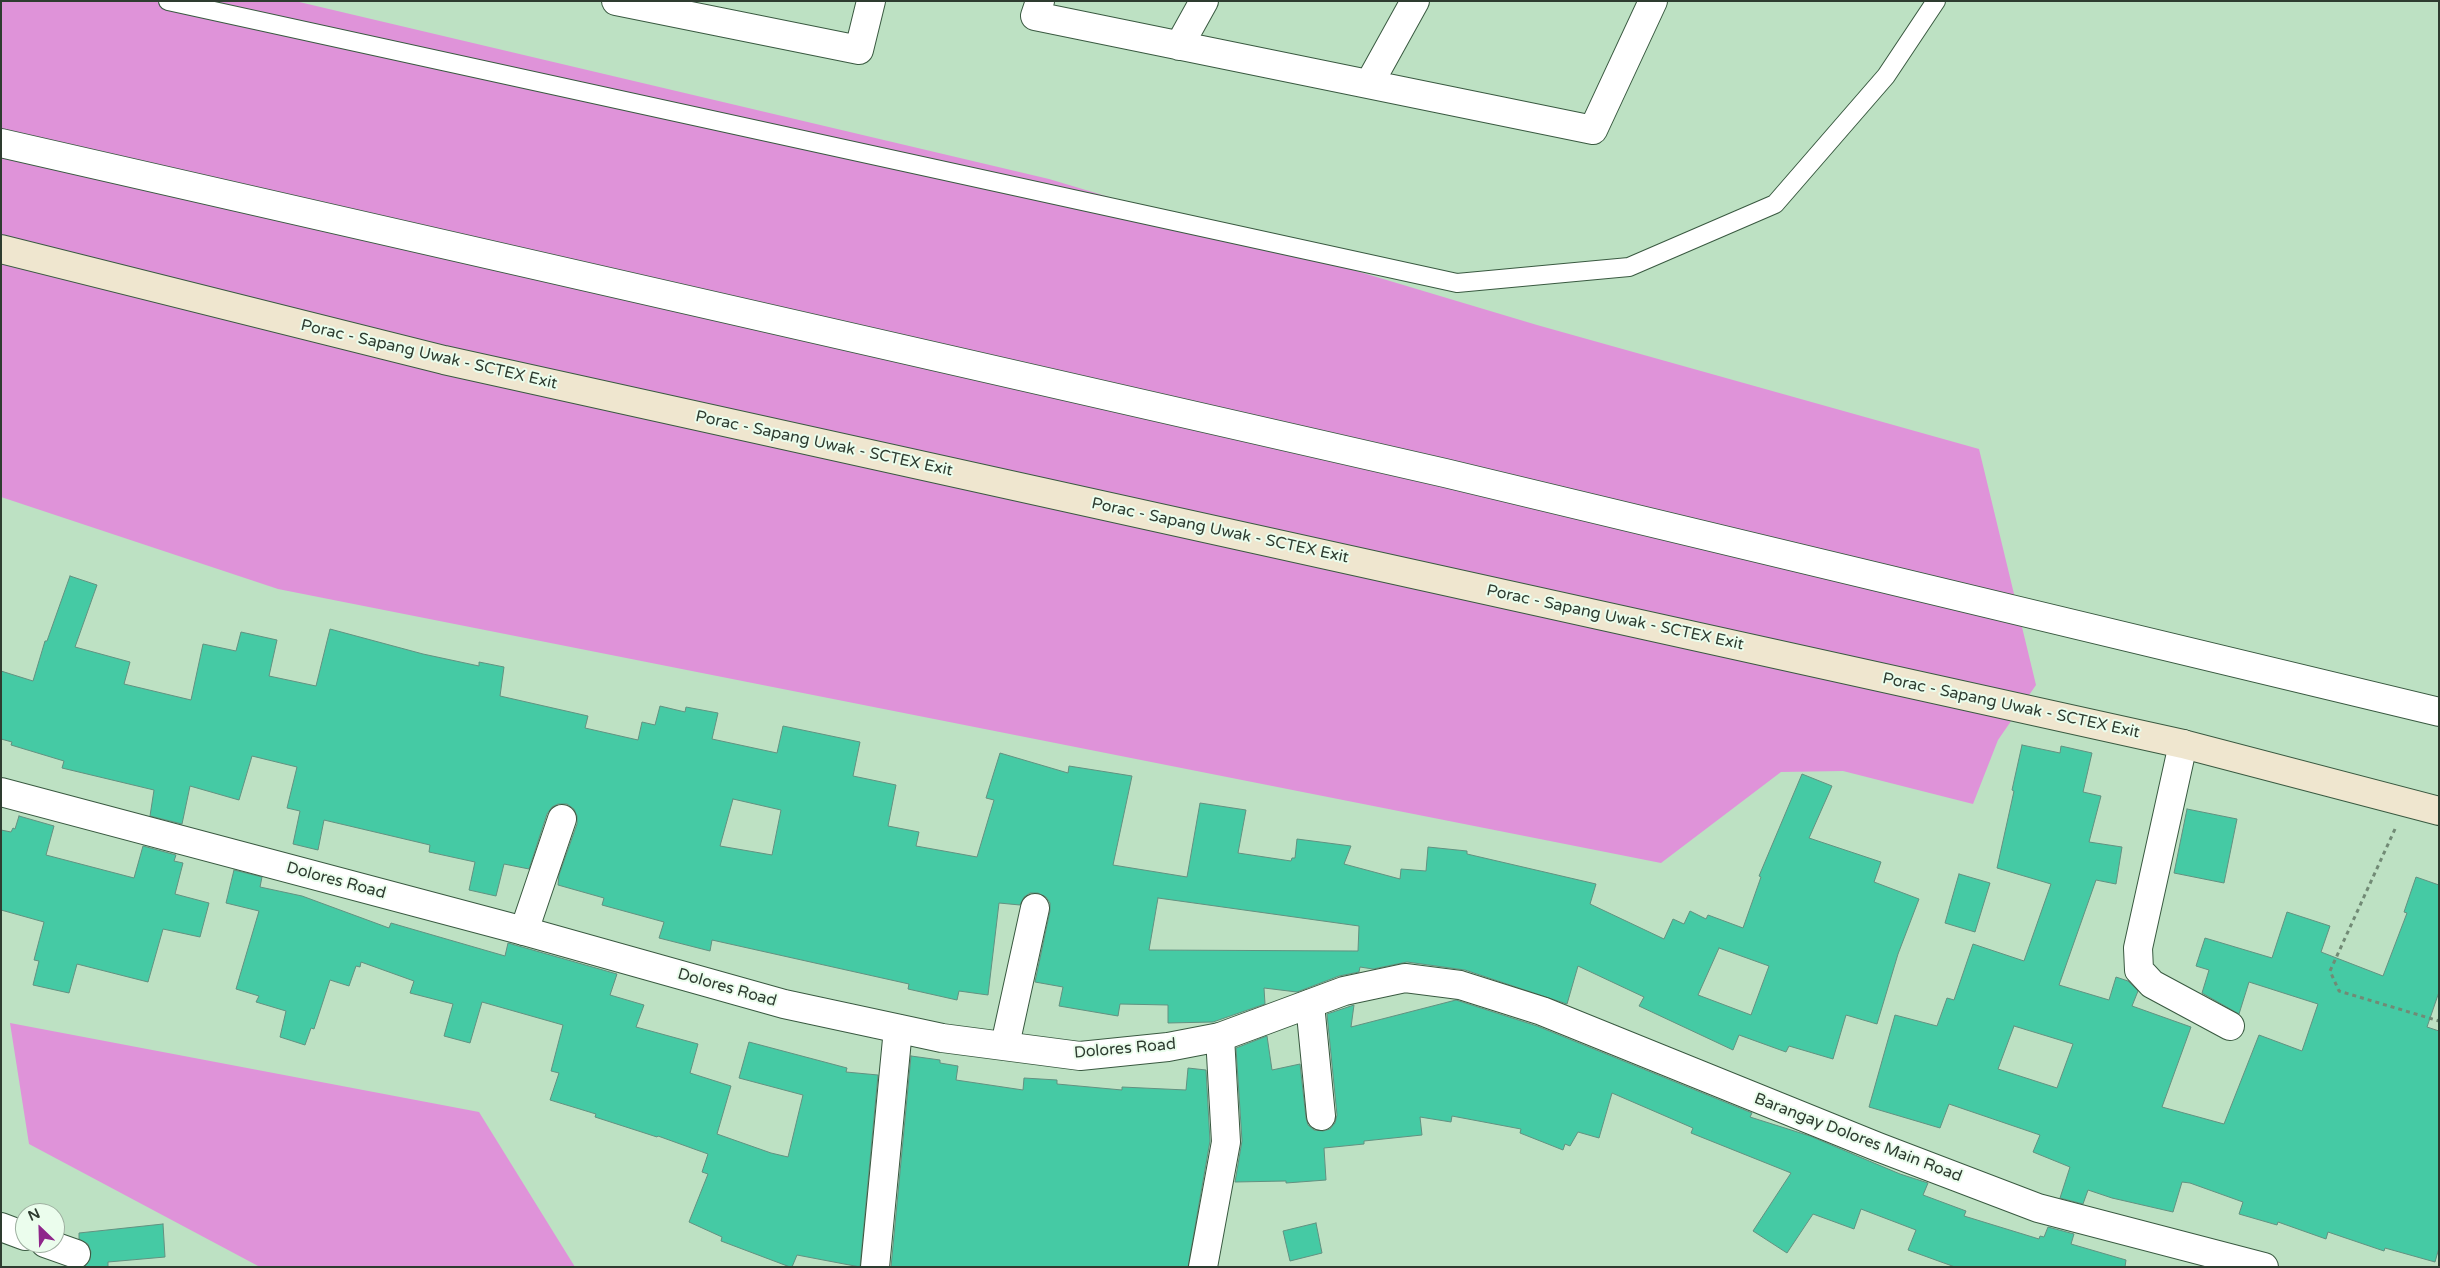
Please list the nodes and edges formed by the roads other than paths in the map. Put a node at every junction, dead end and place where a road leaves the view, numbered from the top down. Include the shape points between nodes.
1 (168, 1) edge
2 (616, 1) edge
3 (871, 1) edge
4 (1040, 1) edge
5 (1204, 1) edge
6 (1415, 1) edge
7 (1653, 1) edge
8 (1936, 1) edge
9 (1179, 46) junction
10 (1369, 84) junction
11 (1, 143) edge
12 (1, 249) edge
13 (2439, 712) edge
14 (2183, 744) junction
15 (1, 792) edge
16 (2439, 811) edge
17 (562, 819) dead end
18 (1035, 908) dead end
19 (524, 931) junction
20 (1460, 986) joint
21 (1310, 1004) junction
22 (2230, 1026) dead end
23 (898, 1029) junction
24 (1220, 1037) junction
25 (1005, 1045) junction
26 (1321, 1116) dead end
27 (1, 1227) edge
28 (15, 1232) edge
29 (65, 1250) edge
30 (76, 1254) dead end
31 (874, 1267) edge
32 (1203, 1267) edge
33 (2264, 1267) edge

1 - 8 lane via 1457,283 1629,268 1775,204 1886,76
2 - 3 street via 859,50
4 - 9 street via 1035,16
5 - 9 street
6 - 10 street
7 - 10 street via 1593,130
9 - 10 street
11 - 13 street via 1445,473
12 - 14 main road, Porac - Sapang Uwak - SCTEX Exit via 444,360
14 - 16 main road, Porac - Sapang Uwak - SCTEX Exit
14 - 22 street via 2138,948 2139,970 2152,984
15 - 19 street, Dolores Road
17 - 19 street
18 - 25 street
19 - 23 street, Dolores Road via 784,1004
20 - 21 street, Dolores Road via 1405,978 1344,992
20 - 33 street, Barangay Dolores Main Road via 1542,1011 1869,1144 2038,1208
21 - 24 street, Dolores Road
21 - 26 street
23 - 25 street, Dolores Road
23 - 31 street
24 - 25 street, Dolores Road via 1168,1047 1080,1056
24 - 32 street via 1226,1142
27 - 28 street
29 - 30 street

